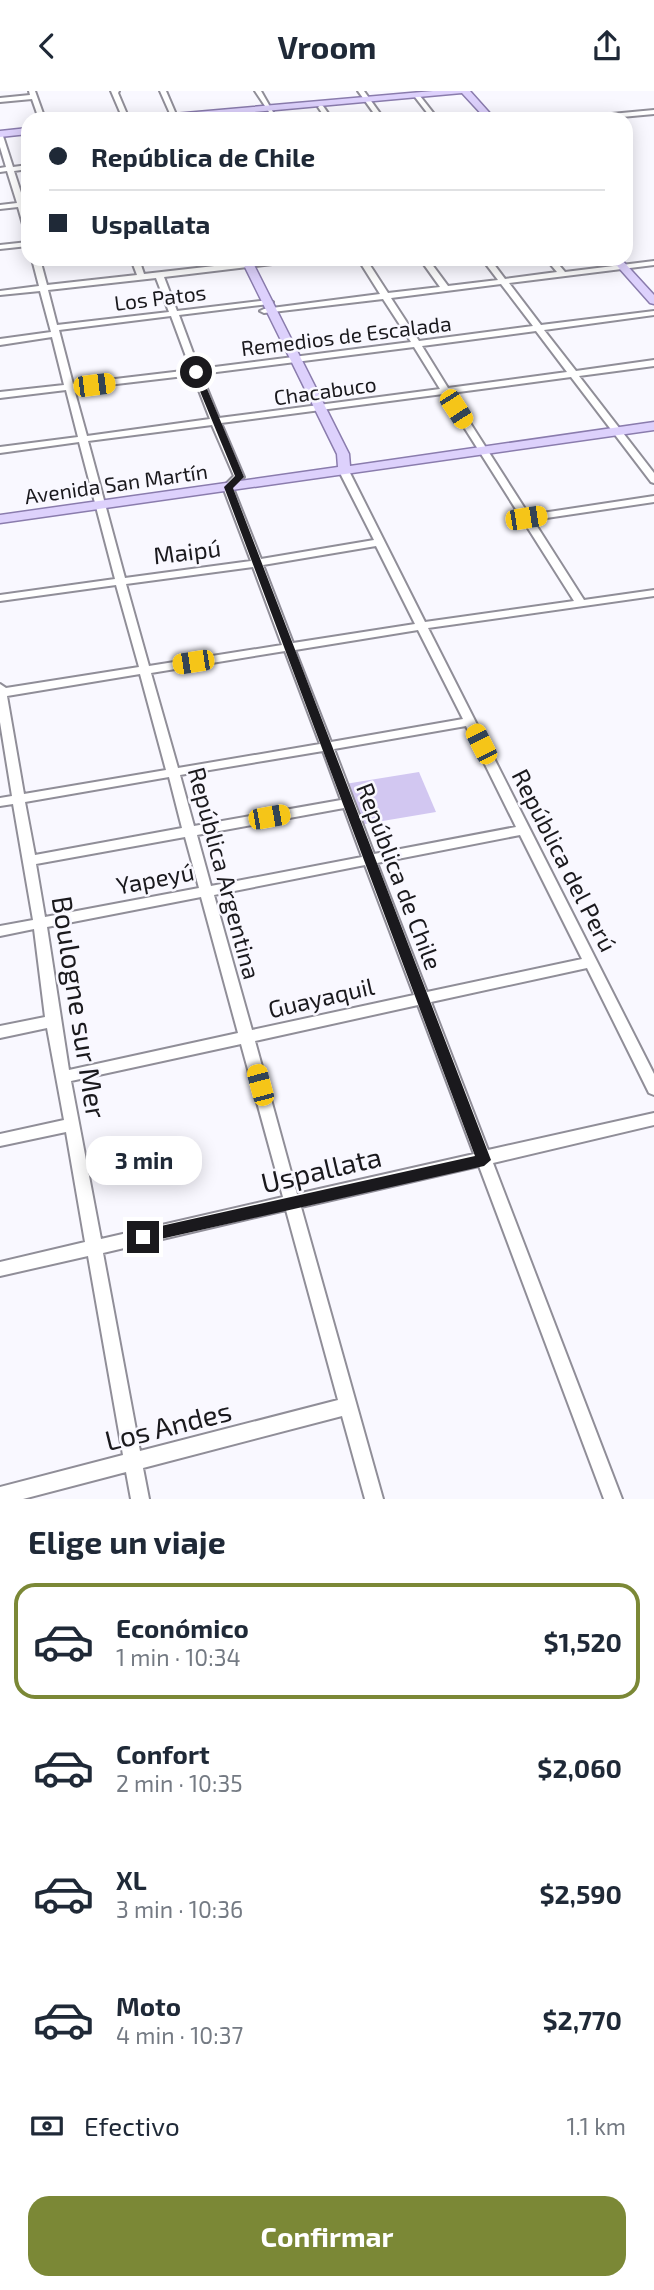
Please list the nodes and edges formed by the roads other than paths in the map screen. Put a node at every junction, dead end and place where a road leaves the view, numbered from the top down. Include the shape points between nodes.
1 (115, 91) edge
2 (163, 91) edge
3 (258, 91) edge
4 (361, 91) edge
5 (468, 91) edge
6 (32, 94) edge
7 (418, 97) junction
8 (0, 100) edge
9 (368, 101) junction
10 (321, 107) junction
11 (270, 110) junction
12 (39, 112) edge
13 (123, 112) edge
14 (171, 112) edge
15 (249, 112) edge
16 (259, 112) edge
17 (324, 112) edge
18 (377, 112) edge
19 (430, 112) edge
20 (485, 112) edge
21 (492, 112) edge
22 (654, 112) edge
23 (633, 114) edge
24 (21, 133) edge
25 (0, 136) edge
26 (21, 168) edge
27 (10, 169) junction
28 (0, 170) edge
29 (21, 195) edge
30 (21, 204) edge
31 (0, 207) edge
32 (21, 245) edge
33 (0, 247) edge
34 (633, 263) edge
35 (654, 264) edge
36 (38, 266) edge
37 (137, 266) edge
38 (218, 266) edge
39 (246, 266) edge
40 (367, 266) edge
41 (429, 266) edge
42 (491, 266) edge
43 (556, 266) edge
44 (604, 266) edge
45 (628, 266) edge
46 (629, 266) edge
47 (563, 274) junction
48 (159, 275) junction
49 (141, 276) junction
50 (504, 282) junction
51 (43, 288) junction
52 (445, 288) junction
53 (654, 288) edge
54 (0, 293) edge
55 (386, 295) junction
56 (654, 301) edge
57 (267, 306) junction
58 (173, 313) junction
59 (654, 313) edge
60 (538, 328) junction
61 (55, 331) junction
62 (0, 342) edge
63 (415, 344) junction
64 (293, 361) junction
65 (654, 363) edge
66 (196, 372) junction
67 (573, 374) junction
68 (69, 388) junction
69 (444, 391) junction
70 (0, 395) edge
71 (317, 409) junction
72 (654, 420) edge
73 (216, 423) junction
74 (654, 426) edge
75 (615, 428) junction
76 (82, 440) junction
77 (481, 447) junction
78 (0, 450) edge
79 (344, 467) junction
80 (239, 477) junction
81 (654, 480) edge
82 (228, 487) junction
83 (654, 499) edge
84 (99, 501) junction
85 (0, 510) edge
86 (526, 518) junction
87 (0, 519) edge
88 (380, 542) junction
89 (257, 563) junction
90 (120, 580) junction
91 (654, 593) edge
92 (0, 598) edge
93 (581, 604) junction
94 (422, 626) junction
95 (289, 647) junction
96 (145, 670) junction
97 (0, 691) edge
98 (470, 722) junction
99 (326, 747) junction
100 (173, 773) junction
101 (20, 799) junction
102 (0, 802) edge
103 (348, 803) junction
104 (524, 830) junction
105 (189, 831) junction
106 (30, 860) junction
107 (370, 861) junction
108 (206, 891) junction
109 (40, 924) junction
110 (0, 931) edge
111 (591, 963) junction
112 (422, 997) junction
113 (52, 1021) junction
114 (0, 1032) edge
115 (247, 1038) junction
116 (63, 1077) junction
117 (654, 1089) edge
118 (654, 1119) edge
119 (71, 1125) junction
120 (0, 1140) edge
121 (484, 1160) junction
122 (292, 1202) junction
123 (94, 1248) junction
124 (0, 1269) edge
125 (349, 1406) junction
126 (133, 1460) junction
127 (0, 1496) edge
128 (140, 1499) edge
129 (374, 1499) edge
130 (613, 1499) edge

1 - 13 street
2 - 14 street
3 - 11 street
4 - 9 street
5 - 7 main road
5 - 9 main road
5 - 20 main road
5 - 21 main road
6 - 8 street
6 - 12 street
7 - 9 main road
7 - 19 street
9 - 10 main road
9 - 11 main road
9 - 18 street
10 - 11 main road
10 - 17 street
11 - 15 main road
11 - 16 main road
22 - 23 street
24 - 25 main road
25 - 27 street
26 - 27 street
27 - 28 street
27 - 29 street
30 - 31 street
32 - 33 street
34 - 35 street, Los Patos
36 - 51 street, República Argentina
37 - 49 street
38 - 48 street
39 - 57 main road, República del Perú
40 - 55 street
41 - 52 street
42 - 50 street
43 - 47 street
44 - 47 street, Los Patos
45 - 56 main road
46 - 53 main road
47 - 50 street, Los Patos
48 - 49 street
48 - 58 street
49 - 51 street
50 - 52 street, Los Patos
50 - 60 street
51 - 54 street
51 - 61 street, República Argentina
52 - 55 street, Los Patos
55 - 57 street, Los Patos
55 - 63 street
57 - 58 street, Los Patos
57 - 64 main road, República del Perú
58 - 61 street, Los Patos
58 - 66 street
59 - 60 street, Remedios de Escalada
60 - 63 street, Remedios de Escalada
60 - 67 street
61 - 62 street, Los Patos
61 - 68 street, República Argentina
63 - 64 street, Remedios de Escalada
63 - 69 street
64 - 66 street, Remedios de Escalada
64 - 71 main road, República del Perú
65 - 67 street, Chacabuco
66 - 68 street, Remedios de Escalada
66 - 73 street
67 - 69 street, Chacabuco
67 - 75 street
68 - 70 street, Remedios de Escalada
68 - 76 street, República Argentina
69 - 71 street, Chacabuco
69 - 77 street
71 - 73 street, Chacabuco
71 - 79 main road, República del Perú via 334,455
72 - 75 main road, Avenida San Martín
73 - 76 street, Chacabuco
73 - 80 street
74 - 75 main road, Avenida San Martín
75 - 77 main road, Avenida San Martín
75 - 81 street
76 - 78 street, Chacabuco
76 - 84 street, República Argentina
77 - 79 main road, Avenida San Martín
77 - 86 street
79 - 80 main road, Avenida San Martín
79 - 82 main road, Avenida San Martín
79 - 88 street, República del Perú
80 - 82 street
80 - 84 main road, Avenida San Martín
82 - 84 main road, Avenida San Martín
82 - 89 street, República de Chile
83 - 86 street
84 - 85 main road, Avenida San Martín
84 - 87 main road, Avenida San Martín
84 - 90 street, República Argentina
86 - 93 street
88 - 89 street, Maipú
88 - 94 street, República del Perú
89 - 90 street, Maipú
89 - 95 street, República de Chile
90 - 92 street, Maipú
90 - 96 street, República Argentina
91 - 93 street
93 - 94 street
94 - 95 street
94 - 98 street, República del Perú
95 - 96 street
95 - 99 street, República de Chile
96 - 97 street
96 - 100 street, República Argentina
97 - 101 street, Boulogne sur Mer
98 - 99 street
98 - 104 street, República del Perú
99 - 100 street
99 - 103 street, República de Chile
100 - 101 street
100 - 105 street, República Argentina
101 - 102 street
101 - 106 street, Boulogne sur Mer
103 - 105 street
103 - 107 street, República de Chile
104 - 107 street, Yapeyú
104 - 111 street, República del Perú
105 - 106 street
105 - 108 street, República Argentina
106 - 109 street, Boulogne sur Mer
107 - 108 street, Yapeyú
107 - 112 street, República de Chile
108 - 109 street, Yapeyú
108 - 115 street, República Argentina
109 - 110 street, Yapeyú
109 - 113 street, Boulogne sur Mer
111 - 112 street, Guayaquil
111 - 117 street, República del Perú
112 - 115 street, Guayaquil
112 - 121 street, República de Chile
113 - 114 street
113 - 116 street, Boulogne sur Mer
115 - 116 street, Guayaquil
115 - 122 street, República Argentina
116 - 119 street, Boulogne sur Mer
118 - 121 street, Uspallata
119 - 120 street
119 - 123 street, Boulogne sur Mer
121 - 122 street, Uspallata
121 - 130 street, República de Chile
122 - 123 street, Uspallata
122 - 125 street, República Argentina
123 - 124 street, Uspallata
123 - 126 street, Boulogne sur Mer
125 - 126 street, Los Andes
125 - 129 street, República Argentina
126 - 127 street, Los Andes
126 - 128 street, Boulogne sur Mer

